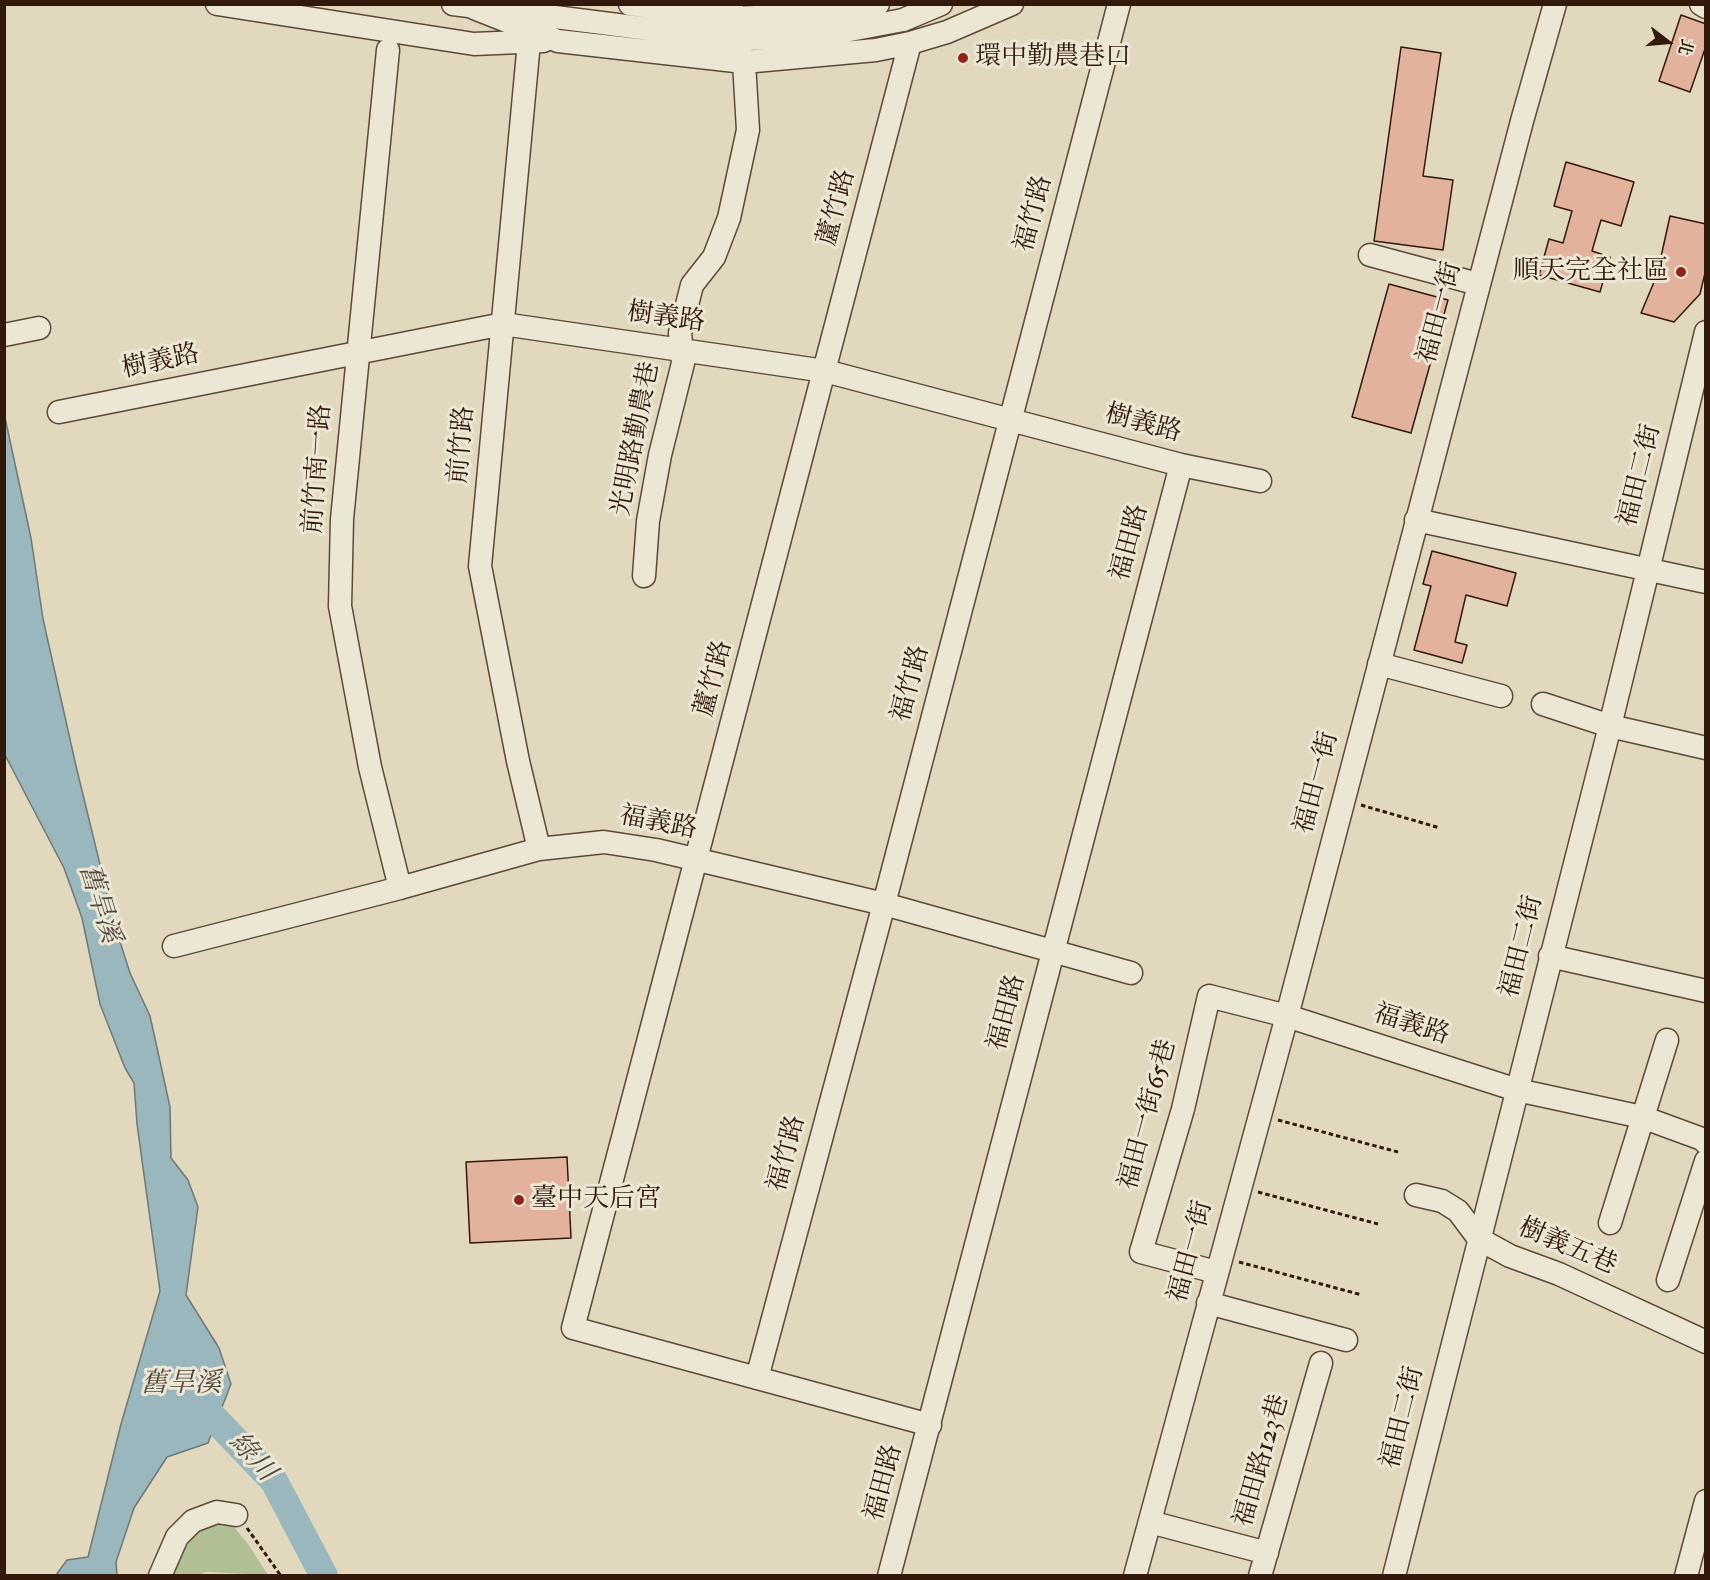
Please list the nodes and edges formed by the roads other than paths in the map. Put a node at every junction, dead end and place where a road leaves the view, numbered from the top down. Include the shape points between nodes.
1 (217, 4) edge
2 (630, 4) edge
3 (878, 4) edge
4 (941, 4) edge
5 (1012, 4) edge
6 (1119, 4) edge
7 (1555, 4) edge
8 (1701, 4) edge
9 (463, 6) edge
10 (1706, 7) edge
11 (733, 21) edge
12 (558, 41) junction
13 (529, 42) junction
14 (910, 44) junction
15 (388, 50) dead end
16 (744, 62) junction
17 (1370, 255) dead end
18 (1478, 284) junction
19 (503, 324) junction
20 (39, 328) dead end
21 (1706, 332) edge
22 (4, 336) edge
23 (682, 350) junction
24 (357, 351) junction
25 (825, 371) junction
26 (58, 412) dead end
27 (1010, 419) junction
28 (1181, 465) junction
29 (1260, 481) dead end
30 (1416, 520) junction
31 (1648, 568) junction
32 (644, 576) dead end
33 (1706, 582) edge
34 (1379, 664) junction
35 (1501, 696) dead end
36 (1544, 704) dead end
37 (1610, 726) junction
38 (1706, 748) edge
39 (539, 849) junction
40 (697, 860) junction
41 (400, 888) junction
42 (884, 904) junction
43 (174, 946) dead end
44 (1054, 951) junction
45 (1550, 956) junction
46 (1131, 973) dead end
47 (1706, 991) edge
48 (1287, 1016) junction
49 (1667, 1040) dead end
50 (1517, 1090) junction
51 (1642, 1117) junction
52 (1706, 1143) edge
53 (1706, 1161) edge
54 (1416, 1195) dead end
55 (1610, 1223) dead end
56 (1479, 1239) junction
57 (1218, 1265) junction
58 (1668, 1280) dead end
59 (1208, 1303) junction
60 (1346, 1340) dead end
61 (1706, 1342) edge
62 (1321, 1363) dead end
63 (757, 1378) junction
64 (930, 1425) junction
65 (1706, 1501) edge
66 (236, 1515) road end
67 (1150, 1522) junction
68 (1266, 1553) junction
69 (160, 1575) edge
70 (889, 1575) edge
71 (1135, 1575) edge
72 (1260, 1575) edge
73 (1394, 1575) edge
74 (1686, 1575) edge

1 - 13 street via 474,44
2 - 11 street
3 - 11 street via 825,14
4 - 11 street via 903,20 834,33
5 - 14 street
6 - 27 street, 福竹路
7 - 18 street, 福田一街
8 - 10 street
9 - 11 street
9 - 12 street
11 - 16 street, 光明路勤農巷
12 - 13 street
12 - 16 street
13 - 19 street, 前竹路
14 - 16 street
14 - 25 street, 蘆竹路
15 - 24 street, 前竹南一路
16 - 23 street, 光明路勤農巷 via 748,130 729,218 714,256 692,285 680,333
17 - 18 street
18 - 30 street, 福田一街
19 - 23 street, 樹義路
19 - 24 street, 樹義路
19 - 39 street, 前竹路 via 480,566
20 - 22 street
21 - 31 street, 福田二街
23 - 25 street, 樹義路
23 - 32 street, 光明路勤農巷 via 683,363 648,521
24 - 26 street, 樹義路
24 - 41 street, 前竹南一路 via 342,519 340,606 370,767
25 - 27 street, 樹義路
25 - 40 street, 蘆竹路
27 - 28 street, 樹義路
27 - 42 street, 福竹路
28 - 29 street, 樹義路
28 - 44 street, 福田路
30 - 31 street
30 - 34 street, 福田一街
31 - 33 street
31 - 37 street, 福田二街
34 - 35 street
34 - 48 street, 福田一街
36 - 37 street
37 - 38 street
37 - 45 street, 福田二街
39 - 40 street, 福義路 via 604,842
39 - 41 street, 福義路
40 - 42 street, 福義路
40 - 63 street, 蘆竹路 via 573,1328
41 - 43 street, 福義路
42 - 44 street, 福義路
42 - 63 street, 福竹路
44 - 46 street, 福義路
44 - 64 street, 福田路
45 - 47 street
45 - 50 street, 福田二街
48 - 50 street, 福義路
48 - 57 street, 福田一街
48 - 57 street, 福田一街65巷 via 1209,996 1183,1109 1141,1252
49 - 51 street
50 - 51 street, 福義路
50 - 56 street, 福田二街
51 - 52 street, 福義路 via 1702,1138
51 - 55 street
53 - 58 street
54 - 56 street, 樹義五巷 via 1458,1211
56 - 61 street, 樹義五巷
56 - 73 street, 福田二街
57 - 59 street, 福田一街
59 - 60 street
59 - 67 street, 福田一街
62 - 68 street, 福田路123巷
63 - 64 street
64 - 70 street, 福田路
65 - 74 street
66 - 69 street via 216,1512 192,1521 177,1537
67 - 68 street
67 - 71 street, 福田一街
68 - 72 street, 福田路123巷

